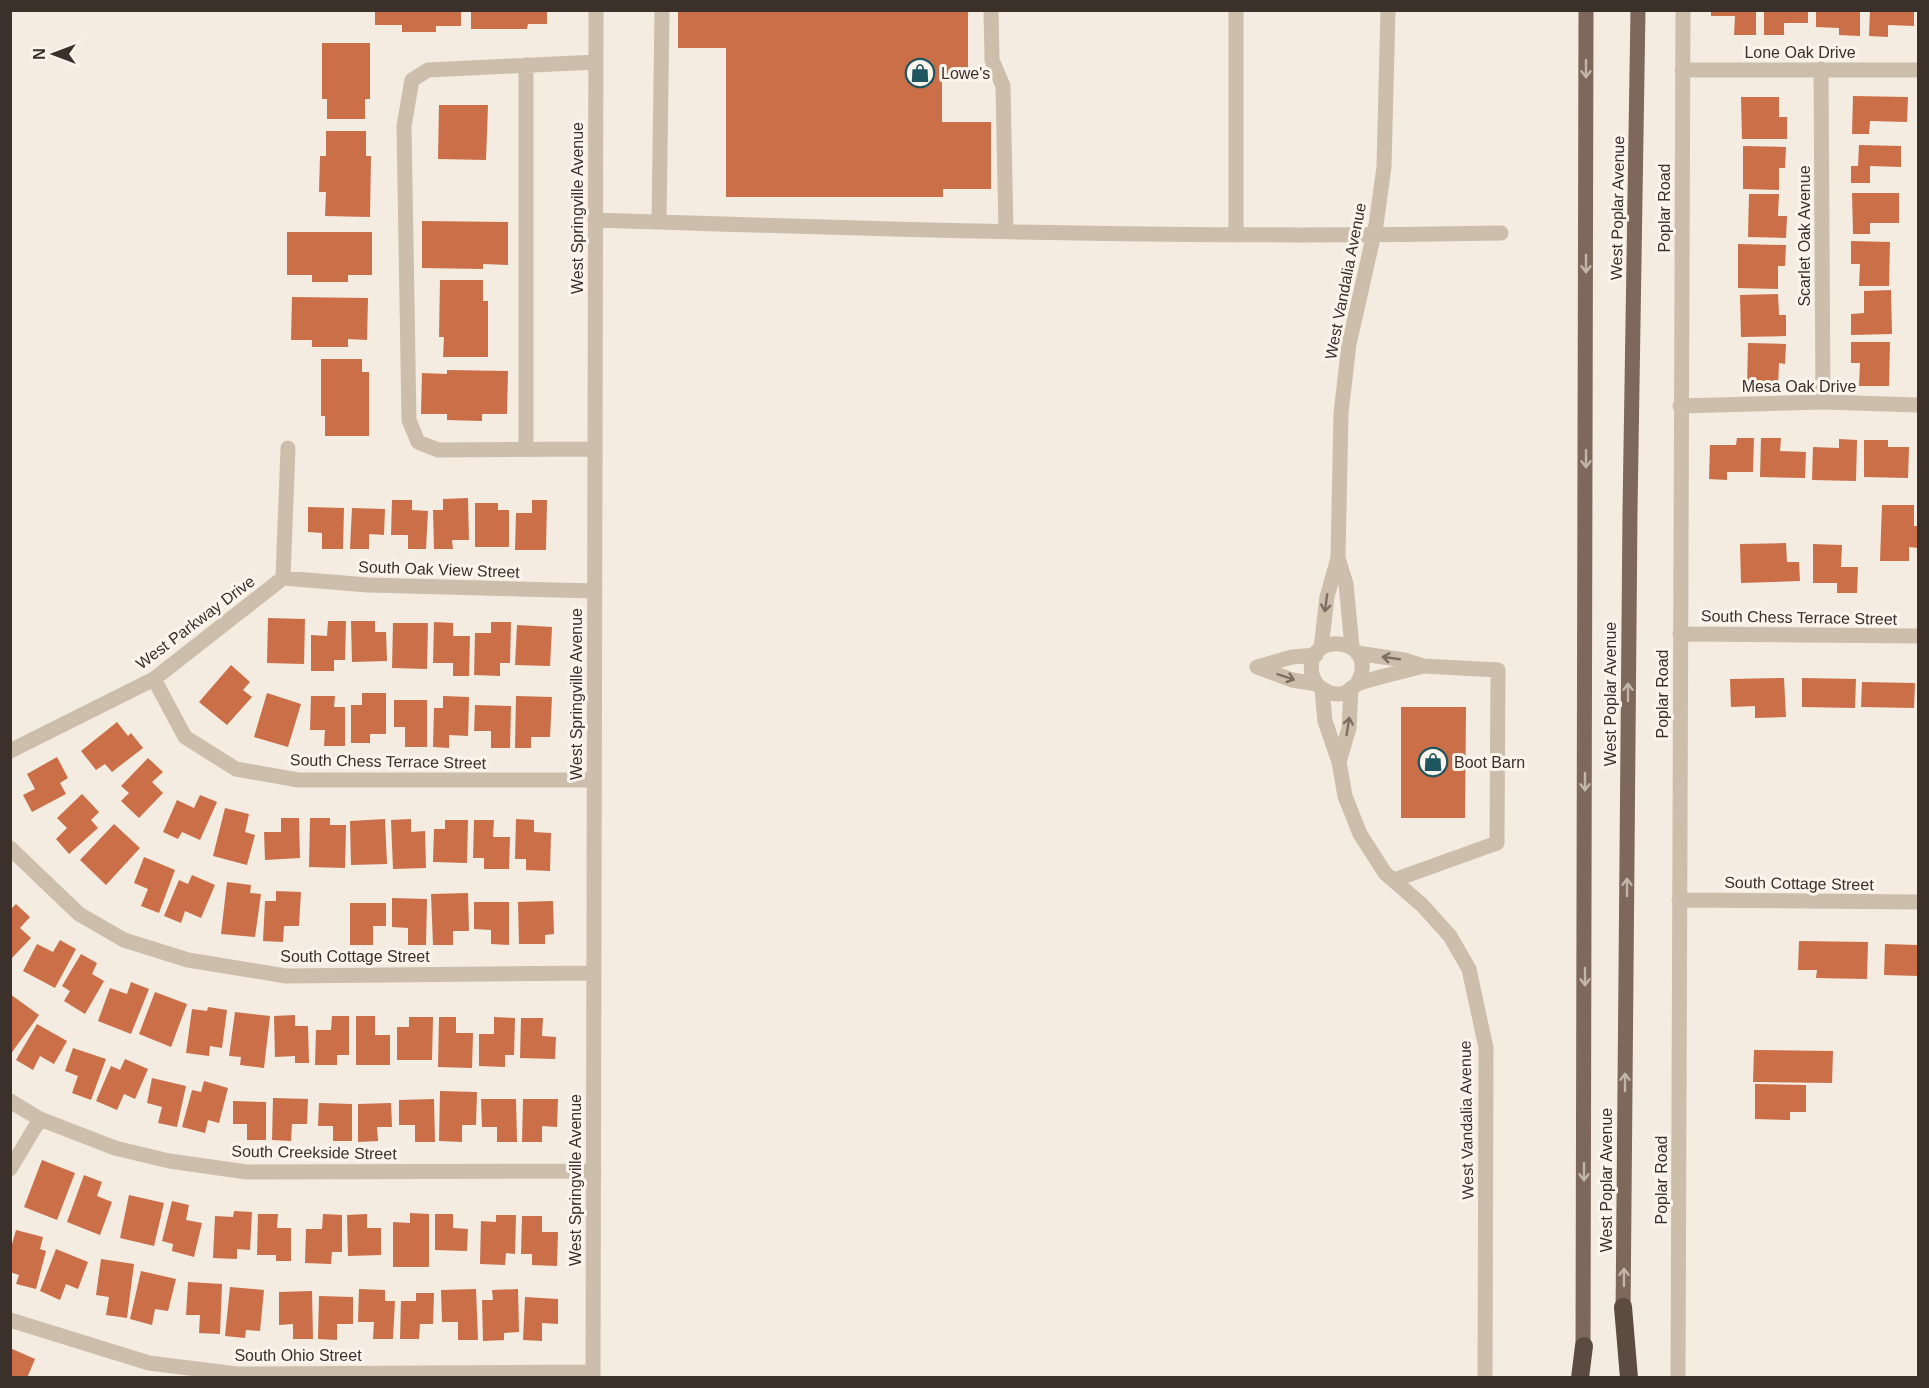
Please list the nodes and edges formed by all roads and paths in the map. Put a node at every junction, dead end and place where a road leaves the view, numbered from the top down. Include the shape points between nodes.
1 (596, 10) edge
2 (662, 10) edge
3 (991, 10) edge
4 (1236, 10) edge
5 (1388, 10) edge
6 (1586, 10) edge
7 (1638, 10) edge
8 (1683, 10) edge
9 (596, 62) junction
10 (526, 65) junction
11 (1821, 69) junction
12 (1682, 70) junction
13 (1918, 70) edge
14 (595, 220) junction
15 (659, 222) junction
16 (1006, 232) junction
17 (1501, 234) dead end
18 (1236, 235) junction
19 (1374, 236) junction
20 (1823, 402) junction
21 (1918, 405) edge
22 (1680, 406) junction
23 (288, 448) dead end
24 (526, 449) junction
25 (595, 449) junction
26 (1338, 558) junction
27 (283, 578) junction
28 (595, 591) junction
29 (1680, 634) junction
30 (1918, 636) edge
31 (1355, 650) junction
32 (1318, 651) junction
33 (1423, 666) junction
34 (154, 679) junction
35 (1354, 686) junction
36 (1320, 687) junction
37 (10, 750) edge
38 (1339, 762) junction
39 (594, 780) junction
40 (10, 848) edge
41 (1394, 880) junction
42 (1679, 900) junction
43 (1918, 902) edge
44 (594, 973) junction
45 (10, 1101) edge
46 (40, 1119) junction
47 (10, 1169) edge
48 (594, 1171) junction
49 (1623, 1307) junction
50 (10, 1320) edge
51 (1584, 1346) joint
52 (593, 1375) edge
53 (1485, 1377) edge
54 (1582, 1377) edge
55 (1623, 1377) edge
56 (1629, 1377) edge
57 (1678, 1377) edge

1 - 9 street, West Springville Avenue
2 - 15 street
3 - 16 street via 992,60 1003,86
4 - 18 street
5 - 19 street, West Vandalia Avenue via 1384,167
6 -> 51 main road, West Poplar Avenue
49 -> 7 main road, West Poplar Avenue
8 - 12 street, Poplar Road
9 - 10 street
9 - 14 street, West Springville Avenue
10 - 24 street
10 - 24 street via 428,70 412,80 404,126 409,420 418,442 438,450
11 - 12 street, Lone Oak Drive
11 - 13 street, Lone Oak Drive
11 - 20 street, Scarlet Oak Avenue
12 - 22 street, Poplar Road
14 - 15 street
14 - 25 street, West Springville Avenue
15 - 16 street
16 - 18 street
17 - 19 street
18 - 19 street
19 - 26 street, West Vandalia Avenue via 1349,344 1341,413
20 - 21 street, Mesa Oak Drive
20 - 22 street, Mesa Oak Drive
22 - 29 street, Poplar Road
23 - 27 street
24 - 25 street
25 - 28 street, West Springville Avenue
26 - 31 street, West Vandalia Avenue via 1346,584
26 -> 32 street, West Vandalia Avenue
27 - 28 street, South Oak View Street via 368,585
27 - 34 street, West Parkway Drive
28 - 39 street, West Springville Avenue
29 - 30 street, South Chess Terrace Street
29 - 42 street, Poplar Road
31 - 32 street via 1336,643
33 -> 31 street
31 - 35 street via 1363,669
32 - 36 street via 1312,670
32 -> 36 street via 1257,667
33 - 35 street
33 - 41 street via 1498,670 1497,843
34 - 37 street, West Parkway Drive
34 - 39 street, South Chess Terrace Street via 185,737 236,769 298,780
35 - 36 street via 1336,694
38 -> 35 street, West Vandalia Avenue via 1349,728
36 - 38 street, West Vandalia Avenue via 1325,721
38 - 41 street, West Vandalia Avenue via 1345,796 1360,834 1385,873
39 - 44 street, West Springville Avenue
40 - 44 street, South Cottage Street via 79,914 124,940 188,960 286,976
41 - 53 street, West Vandalia Avenue via 1450,936 1469,969 1486,1048
42 - 43 street, South Cottage Street
42 - 57 street, Poplar Road
44 - 48 street, West Springville Avenue
45 - 46 street, South Creekside Street
46 - 47 street
46 - 48 street, South Creekside Street via 115,1148 247,1172
48 - 52 street, West Springville Avenue
49 - 55 main road, West Poplar Avenue
49 - 56 highway
50 - 52 street, South Ohio Street via 149,1363 237,1374
51 - 54 highway

